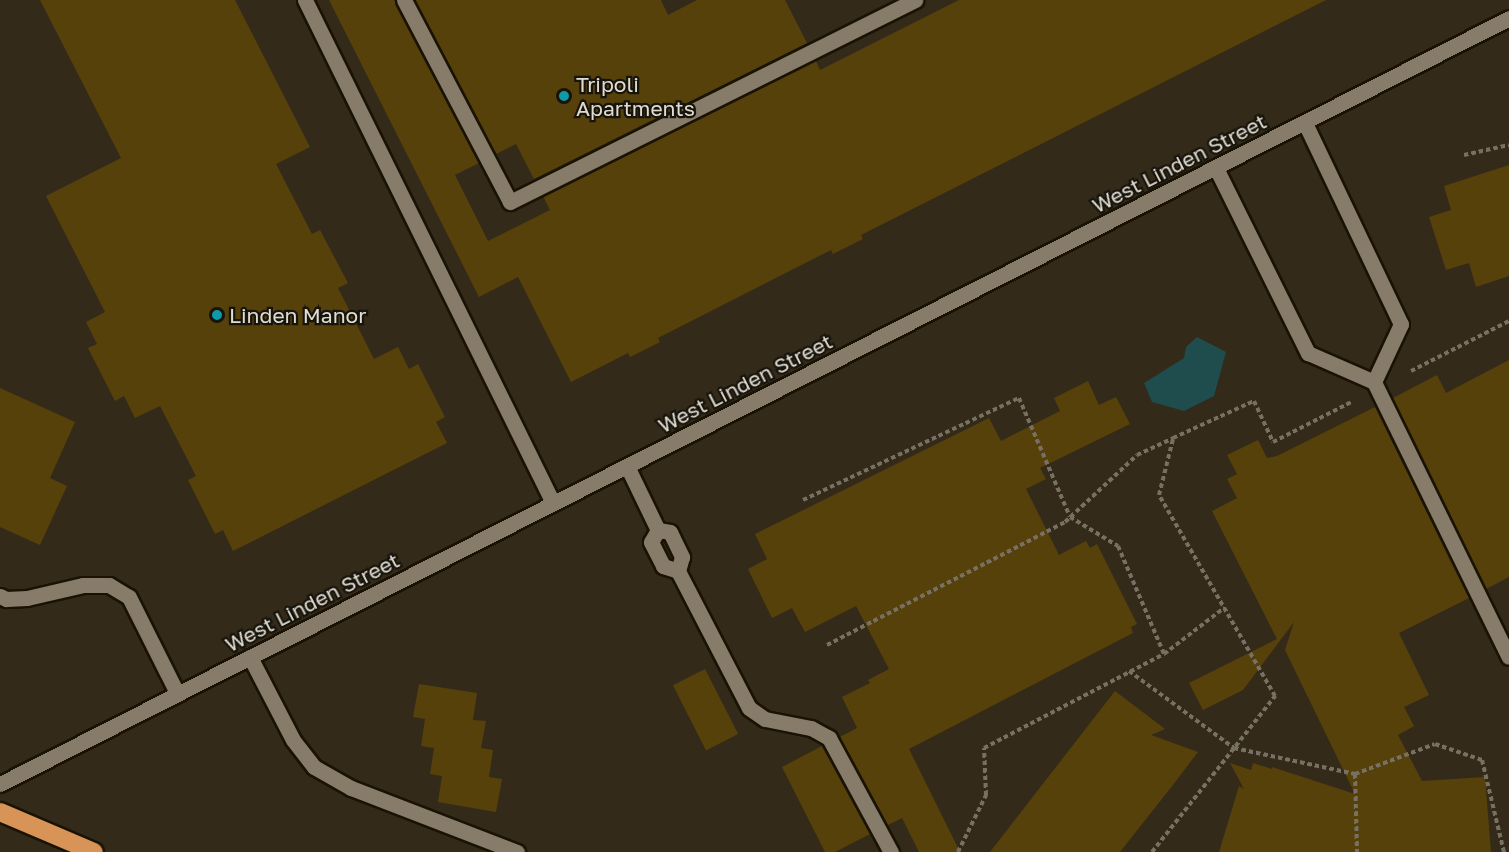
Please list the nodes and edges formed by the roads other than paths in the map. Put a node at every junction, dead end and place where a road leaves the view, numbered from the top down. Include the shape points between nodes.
1 (305, 0) edge
2 (404, 0) edge
3 (916, 0) edge
4 (1509, 18) edge
5 (1305, 123) junction
6 (1216, 168) junction
7 (1374, 382) junction
8 (627, 466) junction
9 (553, 503) junction
10 (658, 530) junction
11 (678, 571) junction
12 (0, 596) edge
13 (250, 657) junction
14 (1509, 657) edge
15 (171, 696) junction
16 (0, 783) edge
17 (0, 812) edge
18 (94, 852) edge
19 (517, 852) edge
20 (891, 852) edge

1 - 9 street
2 - 3 street via 510,202
4 - 5 street, West Linden Street
5 - 6 street, West Linden Street
5 - 7 street via 1401,324
6 - 7 street via 1308,352
6 - 8 street, West Linden Street
7 - 14 street
8 - 9 street, West Linden Street
8 - 10 street
9 - 13 street, West Linden Street
10 - 11 street via 670,532 682,557
10 - 11 street via 651,542 663,566
11 - 20 street via 750,708 765,719 811,728 829,738
12 - 15 street via 27,598 83,585 109,585 129,597
13 - 15 street, West Linden Street
13 - 19 street via 293,740 314,767 351,788
15 - 16 street, West Linden Street
17 - 18 highway

